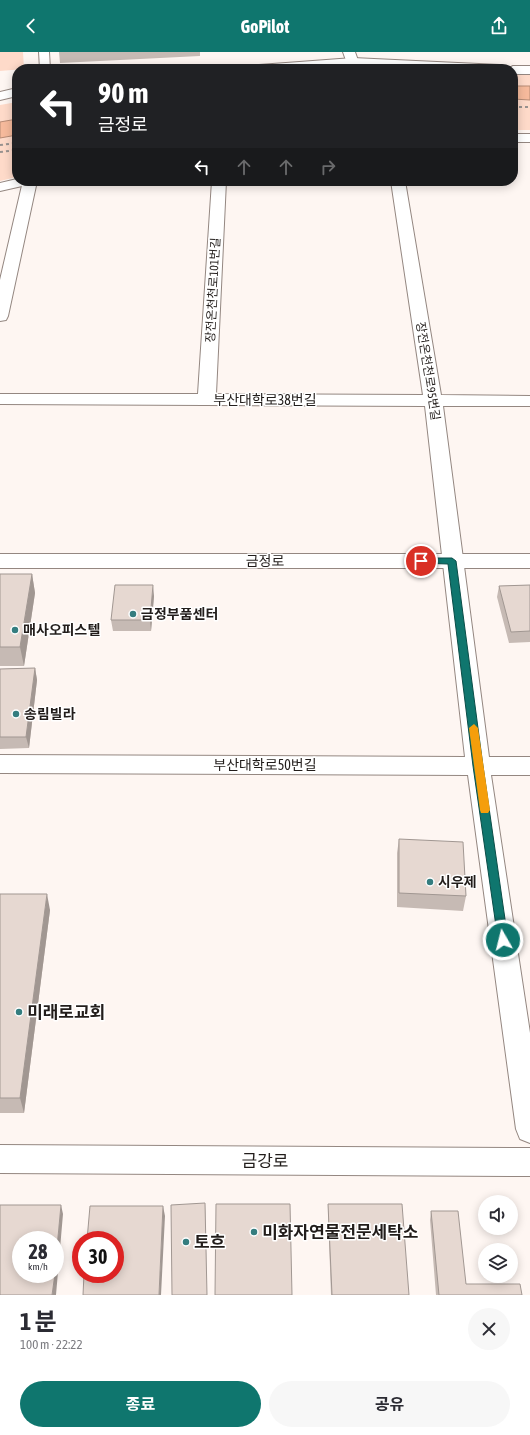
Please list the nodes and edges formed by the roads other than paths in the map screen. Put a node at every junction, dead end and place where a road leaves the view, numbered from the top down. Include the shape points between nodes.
1 (44, 52) edge
2 (352, 61) edge
3 (45, 64) edge
4 (317, 64) edge
5 (408, 64) edge
6 (518, 70) edge
7 (530, 70) edge
8 (12, 93) edge
9 (0, 96) edge
10 (518, 138) edge
11 (530, 138) edge
12 (12, 184) edge
13 (29, 186) edge
14 (219, 186) edge
15 (399, 186) edge
16 (0, 187) edge
17 (0, 316) edge
18 (0, 399) edge
19 (207, 400) junction
20 (433, 401) junction
21 (530, 401) edge
22 (0, 561) edge
23 (452, 561) junction
24 (530, 561) edge
25 (0, 764) edge
26 (478, 766) junction
27 (530, 766) edge
28 (530, 1129) edge
29 (0, 1159) edge
30 (530, 1162) edge

1 - 3 lane
2 - 4 street
2 - 5 street
6 - 7 street
8 - 9 street
10 - 11 street
12 - 16 street
13 - 17 street
14 - 19 street, 장전온천천로101번길
15 - 20 street, 장전온천천로95번길
18 - 19 street, 부산대학로38번길
19 - 20 street, 부산대학로38번길
20 - 21 street, 부산대학로38번길
20 - 23 street, 장전온천천로95번길
22 - 23 street, 금정로
23 - 24 street, 금정로
23 - 26 street, 장전온천천로95번길
25 - 26 street, 부산대학로50번길
26 - 27 street, 부산대학로50번길
26 - 28 street, 장전온천천로95번길
29 - 30 street, 금강로

